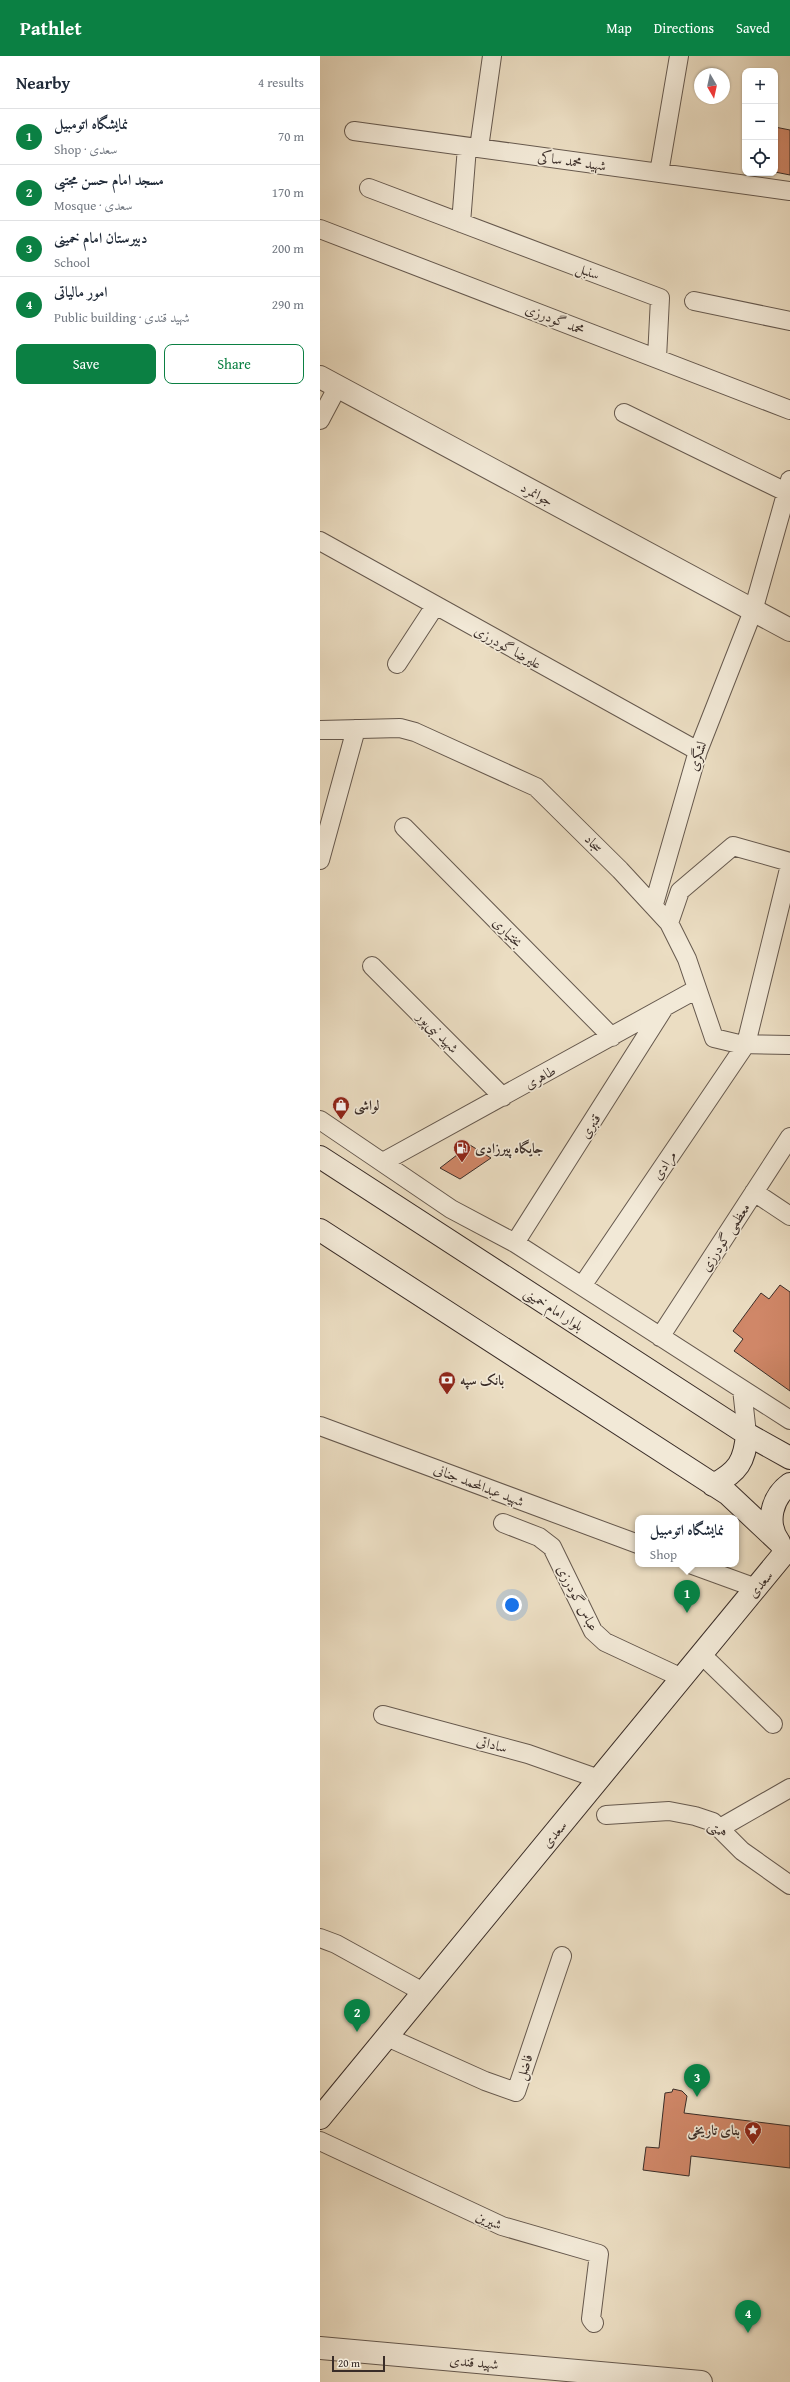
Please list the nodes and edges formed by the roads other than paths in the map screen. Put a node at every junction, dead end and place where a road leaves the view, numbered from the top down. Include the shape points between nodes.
1 (492, 56) edge
2 (679, 56) edge
3 (354, 131) dead end
4 (473, 147) junction
5 (660, 173) junction
6 (369, 188) dead end
7 (790, 191) edge
8 (461, 223) junction
9 (320, 229) edge
10 (694, 301) dead end
11 (790, 321) edge
12 (657, 358) junction
13 (329, 382) edge
14 (790, 410) edge
15 (624, 413) dead end
16 (320, 420) edge
17 (788, 489) edge
18 (320, 540) edge
19 (434, 606) junction
20 (753, 611) junction
21 (790, 630) edge
22 (397, 664) dead end
23 (356, 729) junction
24 (320, 730) edge
25 (698, 751) junction
26 (404, 827) dead end
27 (320, 860) edge
28 (790, 864) edge
29 (654, 904) junction
30 (669, 923) junction
31 (372, 966) dead end
32 (697, 989) junction
33 (664, 1008) junction
34 (612, 1037) junction
35 (746, 1044) junction
36 (790, 1046) edge
37 (503, 1097) junction
38 (320, 1120) edge
39 (790, 1137) edge
40 (320, 1157) edge
41 (784, 1160) edge
42 (383, 1162) junction
43 (754, 1192) junction
44 (790, 1216) edge
45 (320, 1230) edge
46 (515, 1243) junction
47 (582, 1286) junction
48 (660, 1337) junction
49 (742, 1389) junction
50 (790, 1420) edge
51 (320, 1426) edge
52 (747, 1434) junction
53 (790, 1458) edge
54 (790, 1484) edge
55 (713, 1485) junction
56 (503, 1523) dead end
57 (635, 1543) edge
58 (785, 1548) edge
59 (698, 1567) edge
60 (756, 1588) junction
61 (701, 1654) junction
62 (682, 1678) junction
63 (383, 1715) dead end
64 (773, 1724) dead end
65 (599, 1779) junction
66 (790, 1788) edge
67 (606, 1815) dead end
68 (720, 1828) junction
69 (790, 1885) edge
70 (320, 1938) edge
71 (562, 1956) dead end
72 (423, 1992) junction
73 (387, 2037) junction
74 (320, 2118) edge
75 (320, 2141) edge
76 (594, 2323) dead end
77 (320, 2348) edge
78 (701, 2382) edge

1 - 4 street
2 - 5 street
3 - 4 street, شهید محمد ساکی
4 - 5 street, شهید محمد ساکی
4 - 8 street
5 - 7 street, شهید محمد ساکی
6 - 8 street, سنبل
8 - 12 street, سنبل via 660,298
9 - 12 street, محمد گودرزی
10 - 11 street
12 - 14 street, محمد گودرزی
13 - 16 street
13 - 20 main road, جوانمرد
15 - 17 street
17 - 20 street, لشگری
18 - 19 street, علیرضا گودرزی
19 - 22 street
19 - 25 street, علیرضا گودرزی
20 - 21 main road, جوانمرد
20 - 25 street, لشگری
23 - 24 street, سجاد
23 - 27 street
23 - 29 street, سجاد via 400,728 414,732 536,788
25 - 29 street, لشگری
26 - 34 street, بختیاری
28 - 30 street via 733,846 680,891
28 - 35 street
29 - 30 street, سجاد
30 - 32 street, سجاد via 679,940
31 - 37 street, شهید نبی‌پور
32 - 33 street, طاهری
32 - 35 street, سجاد via 714,1038
33 - 34 street, طاهری
33 - 46 street, قنبری
34 - 37 street, طاهری
35 - 36 street, سجاد
35 - 47 street, مرادی
37 - 42 street, طاهری
38 - 42 street
39 - 41 street, معظمی گودرزی
40 - 52 main road, بلوار امام خمینی
41 - 43 street, معظمی گودرزی
42 - 46 street via 451,1209
43 - 44 street
43 - 48 street, معظمی گودرزی
45 - 55 main road
46 - 47 street
47 - 48 street
48 - 49 street
49 - 50 street
49 - 52 street
51 - 57 street, شهید عبدالمحمد جنانی
52 - 53 main road, بلوار امام خمینی
52 - 55 main road via 741,1462 731,1475
54 - 58 main road via 775,1501 771,1514 772,1528
55 - 58 main road via 728,1494
56 - 62 street, عباس گودرزی via 539,1537 552,1546 593,1631 605,1642
58 - 60 main road, سعدی
59 - 60 street
60 - 61 main road, سعدی
61 - 62 main road, سعدی
61 - 64 street
62 - 65 main road, سعدی
63 - 65 street, ساداتی via 528,1754
65 - 72 main road, سعدی
66 - 68 street
67 - 68 street, همتی via 669,1812 695,1816 713,1822
68 - 69 street, همتی via 742,1851
70 - 72 street via 336,1944
71 - 73 street, فاضل via 516,2092 485,2081
72 - 73 main road, سعدی
73 - 74 main road, سعدی
75 - 76 street, شیرین via 502,2226 599,2254 591,2319
77 - 78 main road, شهید قندی

